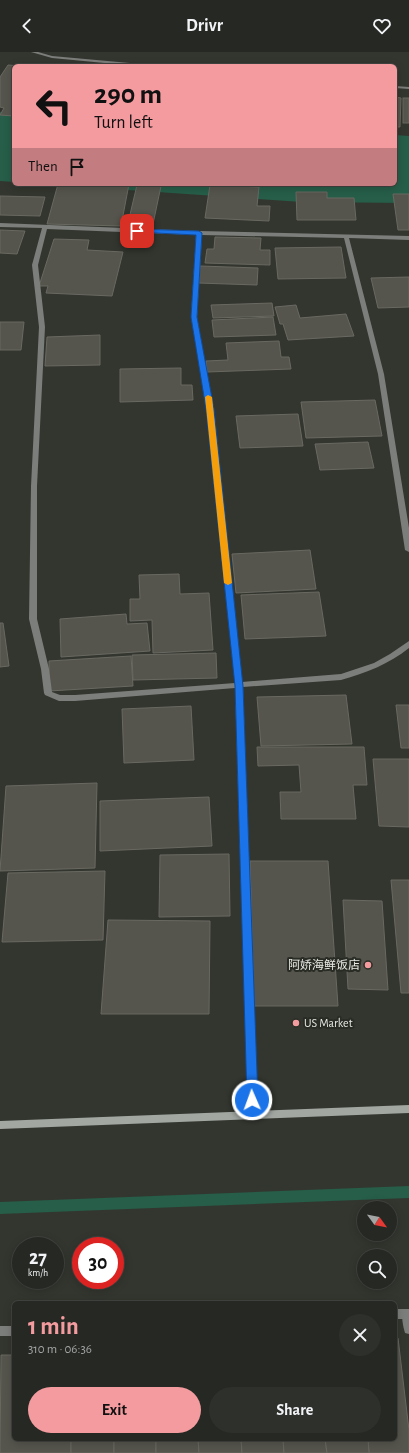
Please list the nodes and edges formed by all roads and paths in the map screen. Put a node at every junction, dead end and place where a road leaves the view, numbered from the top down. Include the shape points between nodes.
1 (33, 52) edge
2 (130, 64) edge
3 (397, 87) edge
4 (409, 88) edge
5 (0, 225) edge
6 (45, 227) junction
7 (199, 233) junction
8 (346, 237) junction
9 (409, 238) edge
10 (409, 550) edge
11 (409, 644) edge
12 (239, 686) junction
13 (409, 1109) edge
14 (253, 1115) junction
15 (0, 1124) edge
16 (397, 1314) edge
17 (408, 1314) edge
18 (409, 1329) edge
19 (0, 1331) edge
20 (12, 1331) edge

1 - 2 street via 52,57
3 - 4 street
5 - 6 street
6 - 7 street
6 - 12 street via 35,265 42,327 34,486 33,619 48,693 60,698 76,698
7 - 8 street
7 - 12 street via 194,317 210,409
8 - 9 street
8 - 10 street via 381,374
11 - 12 street via 397,655 371,669 341,677
12 - 14 street
13 - 14 street
14 - 15 street
16 - 17 street
17 - 18 street
19 - 20 street

